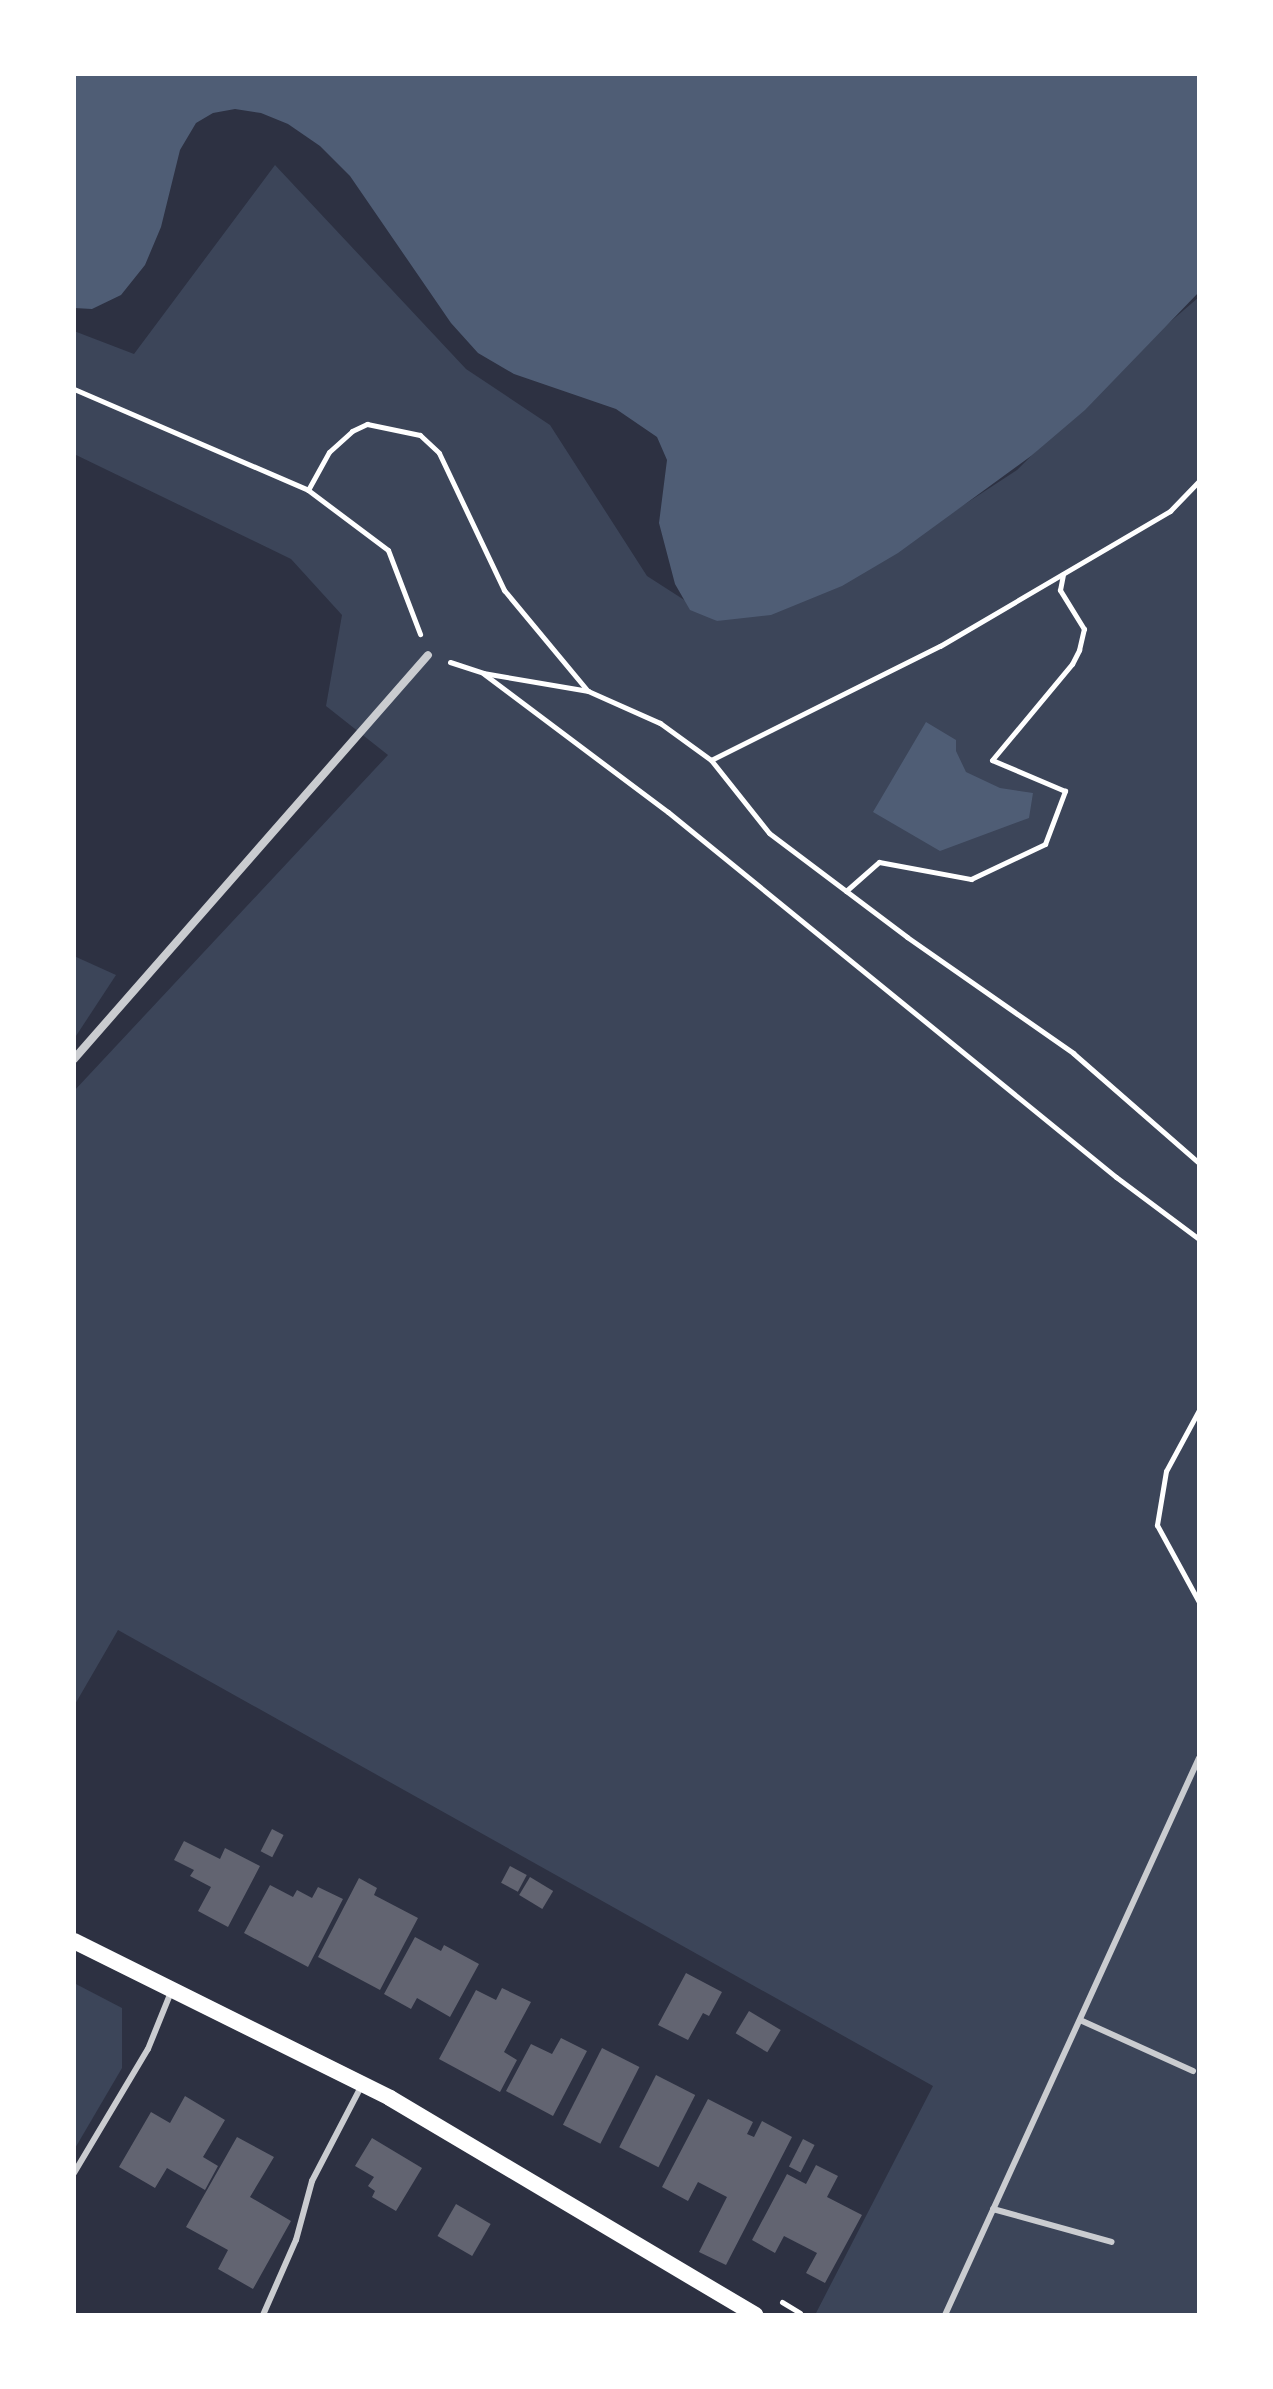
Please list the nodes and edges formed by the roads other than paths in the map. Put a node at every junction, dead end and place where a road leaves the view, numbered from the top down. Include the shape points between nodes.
1 (428, 655) road end
2 (74, 1059) edge
3 (1199, 1758) edge
4 (74, 1941) edge
5 (172, 1989) junction
6 (1080, 2020) junction
7 (1193, 2071) dead end
8 (363, 2084) junction
9 (74, 2173) edge
10 (993, 2209) junction
11 (1112, 2242) dead end
12 (263, 2315) edge
13 (756, 2315) edge
14 (945, 2315) edge

1 - 2 street
3 - 6 lane
4 - 5 main road
5 - 8 main road
5 - 9 lane via 148,2049
6 - 7 lane
6 - 10 lane
8 - 12 lane via 312,2181 296,2240
8 - 13 main road
10 - 11 lane
10 - 14 lane

